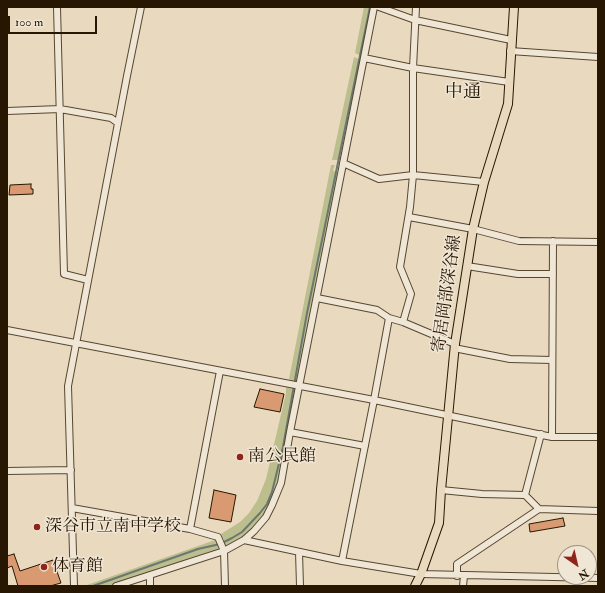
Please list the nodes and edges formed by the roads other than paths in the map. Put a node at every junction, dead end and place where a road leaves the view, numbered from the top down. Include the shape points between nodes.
1 (57, 7) edge
2 (141, 7) edge
3 (374, 7) edge
4 (379, 7) edge
5 (416, 7) edge
6 (514, 7) edge
7 (414, 20) junction
8 (511, 40) junction
9 (510, 51) junction
10 (598, 57) edge
11 (364, 58) junction
12 (413, 68) junction
13 (509, 82) junction
14 (60, 108) junction
15 (7, 111) edge
16 (118, 122) junction
17 (343, 163) junction
18 (413, 175) junction
19 (484, 182) junction
20 (409, 217) junction
21 (473, 229) junction
22 (553, 241) junction
23 (598, 242) edge
24 (467, 266) junction
25 (553, 274) junction
26 (88, 280) junction
27 (317, 298) junction
28 (388, 318) junction
29 (402, 322) junction
30 (7, 330) edge
31 (76, 343) junction
32 (455, 346) junction
33 (552, 360) junction
34 (220, 371) junction
35 (300, 387) junction
36 (374, 400) junction
37 (449, 416) junction
38 (290, 432) junction
39 (541, 434) junction
40 (552, 436) junction
41 (598, 437) edge
42 (365, 446) junction
43 (71, 470) junction
44 (7, 471) edge
45 (441, 490) junction
46 (525, 495) junction
47 (72, 508) junction
48 (539, 509) junction
49 (598, 511) edge
50 (190, 529) junction
51 (244, 540) junction
52 (224, 549) junction
53 (299, 552) junction
54 (342, 561) junction
55 (421, 574) junction
56 (150, 575) junction
57 (460, 576) junction
58 (598, 578) edge
59 (74, 586) edge
60 (116, 586) edge
61 (150, 586) edge
62 (225, 586) edge
63 (300, 586) edge
64 (415, 586) edge
65 (463, 586) edge

1 - 14 street
2 - 16 street
3 - 11 street
4 - 7 street
5 - 7 street
6 - 8 main road, 寄居岡部深谷線
7 - 8 street
7 - 12 street
8 - 9 main road, 寄居岡部深谷線
9 - 10 street
9 - 13 main road, 寄居岡部深谷線
11 - 12 street
11 - 17 street
12 - 13 street
12 - 18 street
13 - 19 main road, 寄居岡部深谷線 via 508,104
14 - 15 street
14 - 16 street via 111,118
14 - 26 street via 64,274
16 - 26 street
17 - 18 street via 379,179
17 - 27 street
18 - 19 street
18 - 20 street
19 - 21 main road, 寄居岡部深谷線
20 - 21 street
20 - 29 street via 400,267 411,294
21 - 22 street via 519,241
21 - 24 main road, 寄居岡部深谷線
22 - 23 street
22 - 25 street
24 - 25 street via 518,274
24 - 32 main road, 寄居岡部深谷線
25 - 33 street
26 - 31 street
27 - 28 street via 377,310
27 - 35 street
28 - 29 street
28 - 36 street
29 - 32 street
30 - 31 street
31 - 34 street
31 - 43 street via 68,386
32 - 33 street via 510,359
32 - 37 main road, 寄居岡部深谷線
33 - 40 street
34 - 35 street
34 - 50 street
35 - 36 street
35 - 38 street
36 - 37 street
36 - 42 street
37 - 39 street
37 - 45 main road, 寄居岡部深谷線
38 - 42 street
38 - 51 street via 281,483 272,505 266,517
39 - 40 street
39 - 46 street
40 - 41 street
42 - 54 street
43 - 44 street
43 - 47 street
45 - 46 street
45 - 55 main road, 寄居岡部深谷線 via 440,523
46 - 48 street
47 - 50 street
47 - 59 street
48 - 49 street
48 - 57 street via 457,564
50 - 52 street via 218,537
51 - 52 street
51 - 53 street
52 - 56 street
52 - 62 street
53 - 54 street
53 - 63 street
54 - 55 street
55 - 57 street
55 - 64 main road, 寄居岡部深谷線
56 - 60 street
56 - 61 street
57 - 58 street
57 - 65 street

